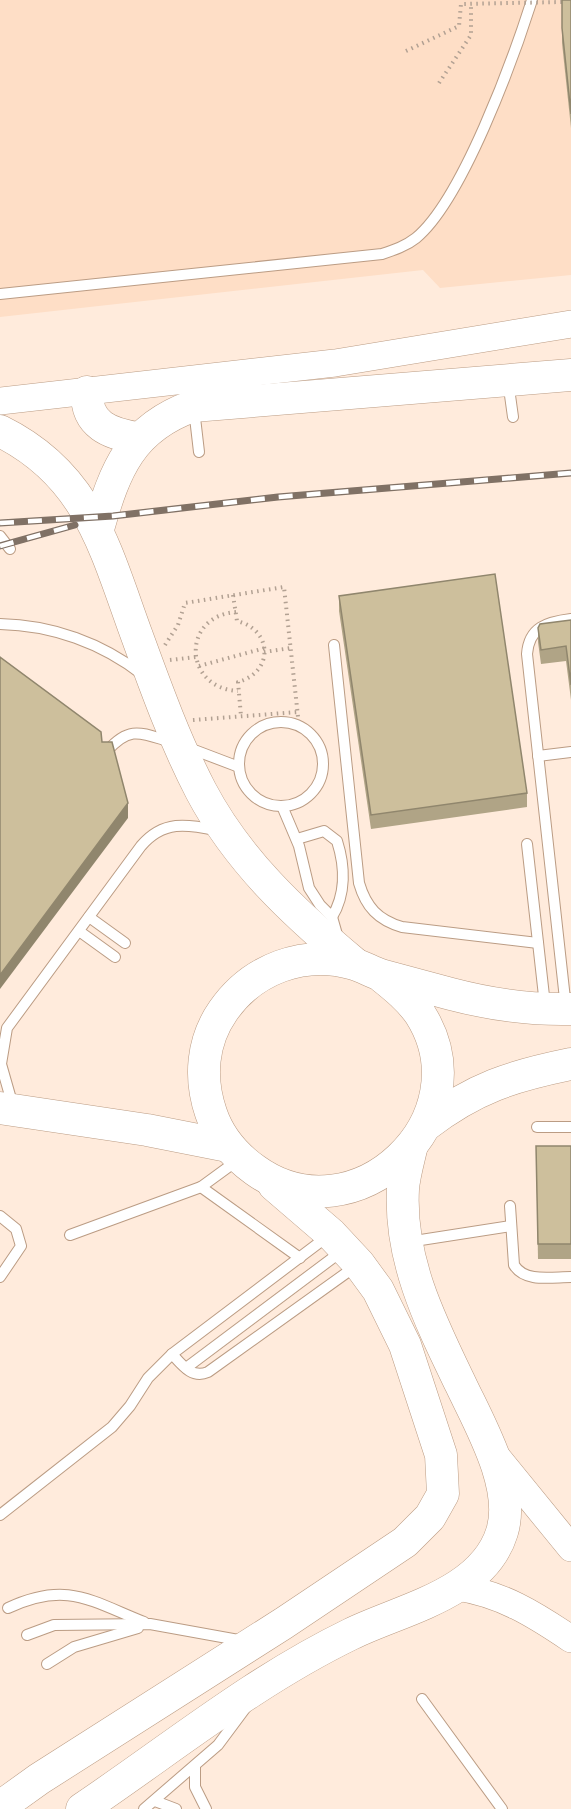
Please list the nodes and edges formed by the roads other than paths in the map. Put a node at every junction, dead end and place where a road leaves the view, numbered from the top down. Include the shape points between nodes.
1 (532, 0) edge
2 (0, 294) edge
3 (571, 324) edge
4 (571, 375) edge
5 (508, 380) junction
6 (87, 392) junction
7 (0, 401) edge
8 (193, 406) junction
9 (513, 417) dead end
10 (0, 431) edge
11 (138, 438) junction
12 (199, 452) dead end
13 (98, 529) junction
14 (0, 536) edge
15 (9, 549) dead end
16 (571, 619) edge
17 (0, 624) edge
18 (334, 645) dead end
19 (162, 677) junction
20 (179, 745) junction
21 (107, 751) edge
22 (571, 752) edge
23 (538, 756) junction
24 (239, 767) junction
25 (282, 806) junction
26 (226, 832) junction
27 (297, 839) junction
28 (527, 844) dead end
29 (89, 917) junction
30 (332, 917) junction
31 (79, 931) junction
32 (125, 943) dead end
33 (538, 943) junction
34 (115, 957) dead end
35 (359, 964) junction
36 (561, 1008) edge
37 (571, 1064) edge
38 (7, 1109) edge
39 (537, 1127) dead end
40 (571, 1127) edge
41 (418, 1137) junction
42 (234, 1153) junction
43 (266, 1178) junction
44 (201, 1187) junction
45 (510, 1206) dead end
46 (0, 1216) edge
47 (511, 1226) junction
48 (70, 1235) dead end
49 (406, 1242) junction
50 (345, 1249) junction
51 (300, 1258) junction
52 (0, 1276) edge
53 (571, 1277) edge
54 (172, 1354) junction
55 (186, 1368) junction
56 (492, 1450) junction
57 (0, 1515) edge
58 (571, 1548) edge
59 (458, 1587) junction
60 (8, 1608) dead end
61 (150, 1624) junction
62 (27, 1635) dead end
63 (571, 1640) edge
64 (253, 1642) junction
65 (46, 1664) dead end
66 (260, 1683) junction
67 (422, 1699) dead end
68 (195, 1767) junction
69 (155, 1801) junction
70 (0, 1807) edge
71 (82, 1809) edge
72 (144, 1809) edge
73 (176, 1809) edge
74 (206, 1809) edge
75 (502, 1809) edge

1 - 2 lane via 464,168 439,212 415,239 400,248 382,254
3 - 6 street via 335,363
4 - 5 main road
5 - 8 main road
5 - 9 lane
6 - 7 street
6 - 11 main road via 88,410 99,426
8 - 11 main road via 171,414
8 - 12 lane
10 - 13 main road via 52,466
11 - 13 main road via 115,477
13 - 19 main road
14 - 15 lane
16 - 23 lane via 541,626 528,646
17 - 19 lane via 39,627 88,643
18 - 33 lane via 359,883 370,908 402,927
19 - 20 main road
20 - 21 lane via 131,733 120,737
20 - 24 lane
20 - 26 main road
22 - 23 lane
23 - 36 lane
24 - 25 lane via 253,795
24 - 25 lane via 242,748 261,727 280,722 308,731 320,747 321,777 302,800
25 - 27 lane
26 - 29 lane via 186,824 154,833
26 - 35 main road via 284,903
27 - 30 lane via 309,888
27 - 30 lane via 324,831 338,841 343,882 340,902
28 - 33 lane
29 - 31 lane
29 - 32 lane
30 - 35 lane
31 - 34 lane
31 - 38 lane via 7,1028 2,1064
33 - 36 lane
35 - 36 main road via 486,1001
35 - 41 main road via 403,993 432,1041 437,1069 435,1098
35 - 42 main road via 328,959 276,967 252,980 232,998 217,1020 207,1044 203,1071 214,1123
37 - 41 main road via 498,1082 449,1107
38 - 42 main road via 147,1130
39 - 40 lane
41 - 43 main road via 387,1171 359,1185 328,1191 306,1190
41 - 49 main road via 403,1187
42 - 43 main road
42 - 44 lane
43 - 50 main road
44 - 48 lane
44 - 51 lane
45 - 47 lane
46 - 52 lane via 16,1229 21,1246
47 - 49 lane
47 - 53 lane via 513,1264 521,1273
49 - 56 main road via 427,1314
50 - 51 lane
50 - 55 lane
50 - 55 lane via 208,1372 195,1374
50 - 64 main road via 378,1290 405,1345 441,1455 443,1494 430,1517 405,1542
51 - 54 lane
54 - 55 lane
54 - 57 lane via 148,1378 112,1427
56 - 58 street
56 - 59 main road via 506,1510 503,1532 494,1551
59 - 63 street via 504,1598
59 - 66 main road via 350,1634
60 - 61 lane via 33,1597 75,1594
61 - 62 lane via 54,1625
61 - 64 lane
61 - 65 lane via 74,1647
64 - 70 main road
66 - 68 lane via 231,1730
66 - 71 main road
67 - 75 lane
68 - 69 lane
68 - 74 lane via 195,1786
69 - 72 lane
69 - 73 lane

